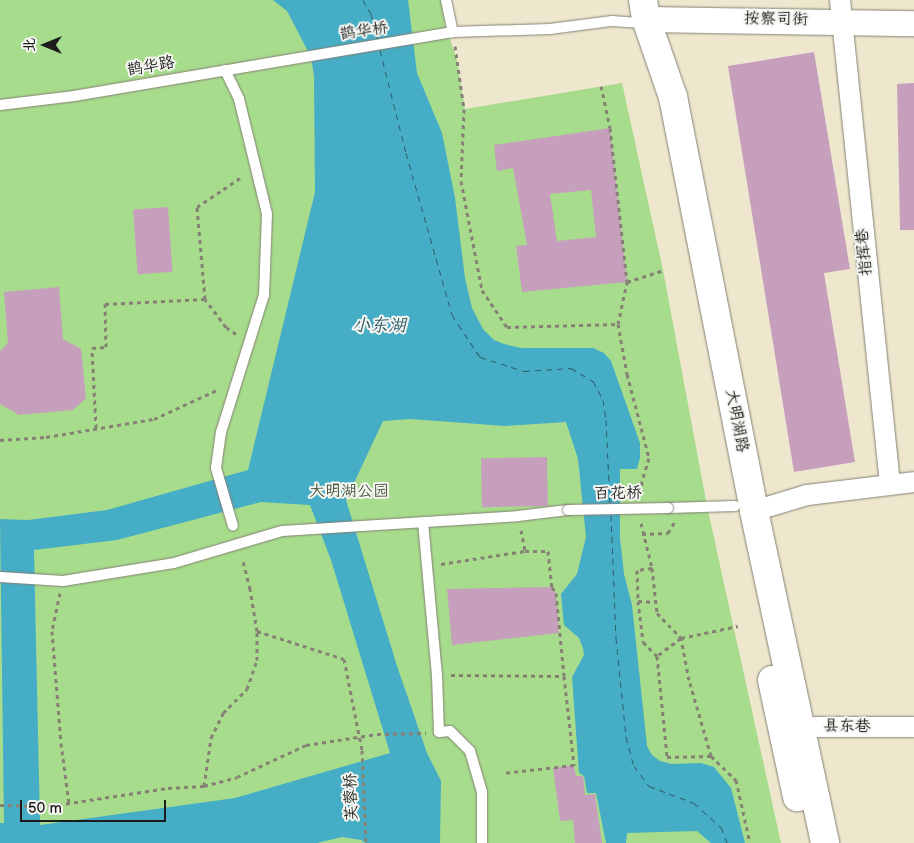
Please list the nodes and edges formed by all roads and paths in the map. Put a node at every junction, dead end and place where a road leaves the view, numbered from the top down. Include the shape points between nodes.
1 (446, 0) edge
2 (641, 10) edge
3 (840, 11) edge
4 (914, 23) edge
5 (453, 32) junction
6 (307, 55) joint
7 (225, 70) junction
8 (601, 86) dead end
9 (0, 105) edge
10 (257, 166) junction
11 (663, 270) dead end
12 (627, 282) junction
13 (205, 299) junction
14 (618, 324) junction
15 (249, 343) junction
16 (238, 381) junction
17 (96, 428) junction
18 (0, 440) edge
19 (642, 480) dead end
20 (914, 482) edge
21 (890, 483) junction
22 (685, 507) junction
23 (745, 508) junction
24 (518, 516) junction
25 (641, 520) dead end
26 (423, 522) junction
27 (233, 526) dead end
28 (642, 534) junction
29 (238, 544) junction
30 (525, 551) junction
31 (426, 566) junction
32 (652, 568) junction
33 (0, 577) edge
34 (63, 580) junction
35 (638, 601) junction
36 (654, 602) junction
37 (738, 626) dead end
38 (257, 631) junction
39 (681, 638) junction
40 (657, 656) junction
41 (437, 675) junction
42 (564, 676) junction
43 (791, 727) junction
44 (914, 727) edge
45 (426, 733) dead end
46 (360, 736) junction
47 (711, 756) junction
48 (503, 773) dead end
49 (204, 786) junction
50 (69, 804) junction
51 (0, 805) edge
52 (366, 843) edge
53 (482, 843) edge
54 (750, 843) edge
55 (807, 843) edge
56 (825, 843) edge

1 - 5 lane
2 - 3 street, 按察司街
2 - 5 lane via 612,21 550,29
2 - 23 main road, 大明湖路 via 666,145
3 - 4 street, 按察司街
3 - 21 street, 指挥巷
5 - 6 lane, 鹊华桥 via 425,39
5 - 14 path via 464,109 461,181 482,290 507,327
6 - 7 lane, 鹊华路
7 - 9 lane, 鹊华路
7 - 10 lane via 239,99
8 - 12 path via 610,128
10 - 13 path via 197,207
10 - 15 lane via 267,214 264,295
11 - 12 path
12 - 14 path
13 - 15 path via 226,327
13 - 17 path via 105,304 106,347 92,348
14 - 19 path via 627,374 649,458
15 - 16 lane
16 - 17 path via 154,418
16 - 27 lane via 221,432 216,468
17 - 18 path via 46,437
20 - 21 street
21 - 23 street
22 - 23 lane, 百花桥
22 - 24 lane, 百花桥, bridge via 568,510
22 - 28 path via 668,533
23 - 43 main road, 大明湖路
24 - 26 lane, 百花桥
24 - 30 path
25 - 28 path
26 - 29 lane, 百花桥 via 307,528 282,531
26 - 31 lane
28 - 32 path
29 - 34 lane, 百花桥 via 174,563
29 - 38 path
30 - 31 path
30 - 42 path via 548,551 552,587 556,593
31 - 41 lane
32 - 35 path via 637,570
32 - 36 path
33 - 34 lane, 百花桥
34 - 50 path via 52,631
35 - 36 path
35 - 40 path via 643,642
36 - 39 path via 656,613
37 - 39 path
38 - 46 path, 芙蓉桥 via 344,659
38 - 49 path via 257,660 246,690 223,713 211,738
39 - 40 path
39 - 47 path via 688,680
40 - 47 path via 667,757
41 - 42 path
41 - 53 lane via 439,732 450,731 470,751 482,792
42 - 48 path via 574,765
43 - 44 street, 县东巷
43 - 55 main road, 大明湖路
43 - 56 main road, 大明湖路
45 - 46 path
46 - 49 path via 306,745 238,778
46 - 52 path, 芙蓉桥
47 - 54 path via 736,780
49 - 50 path via 168,788
50 - 51 path

